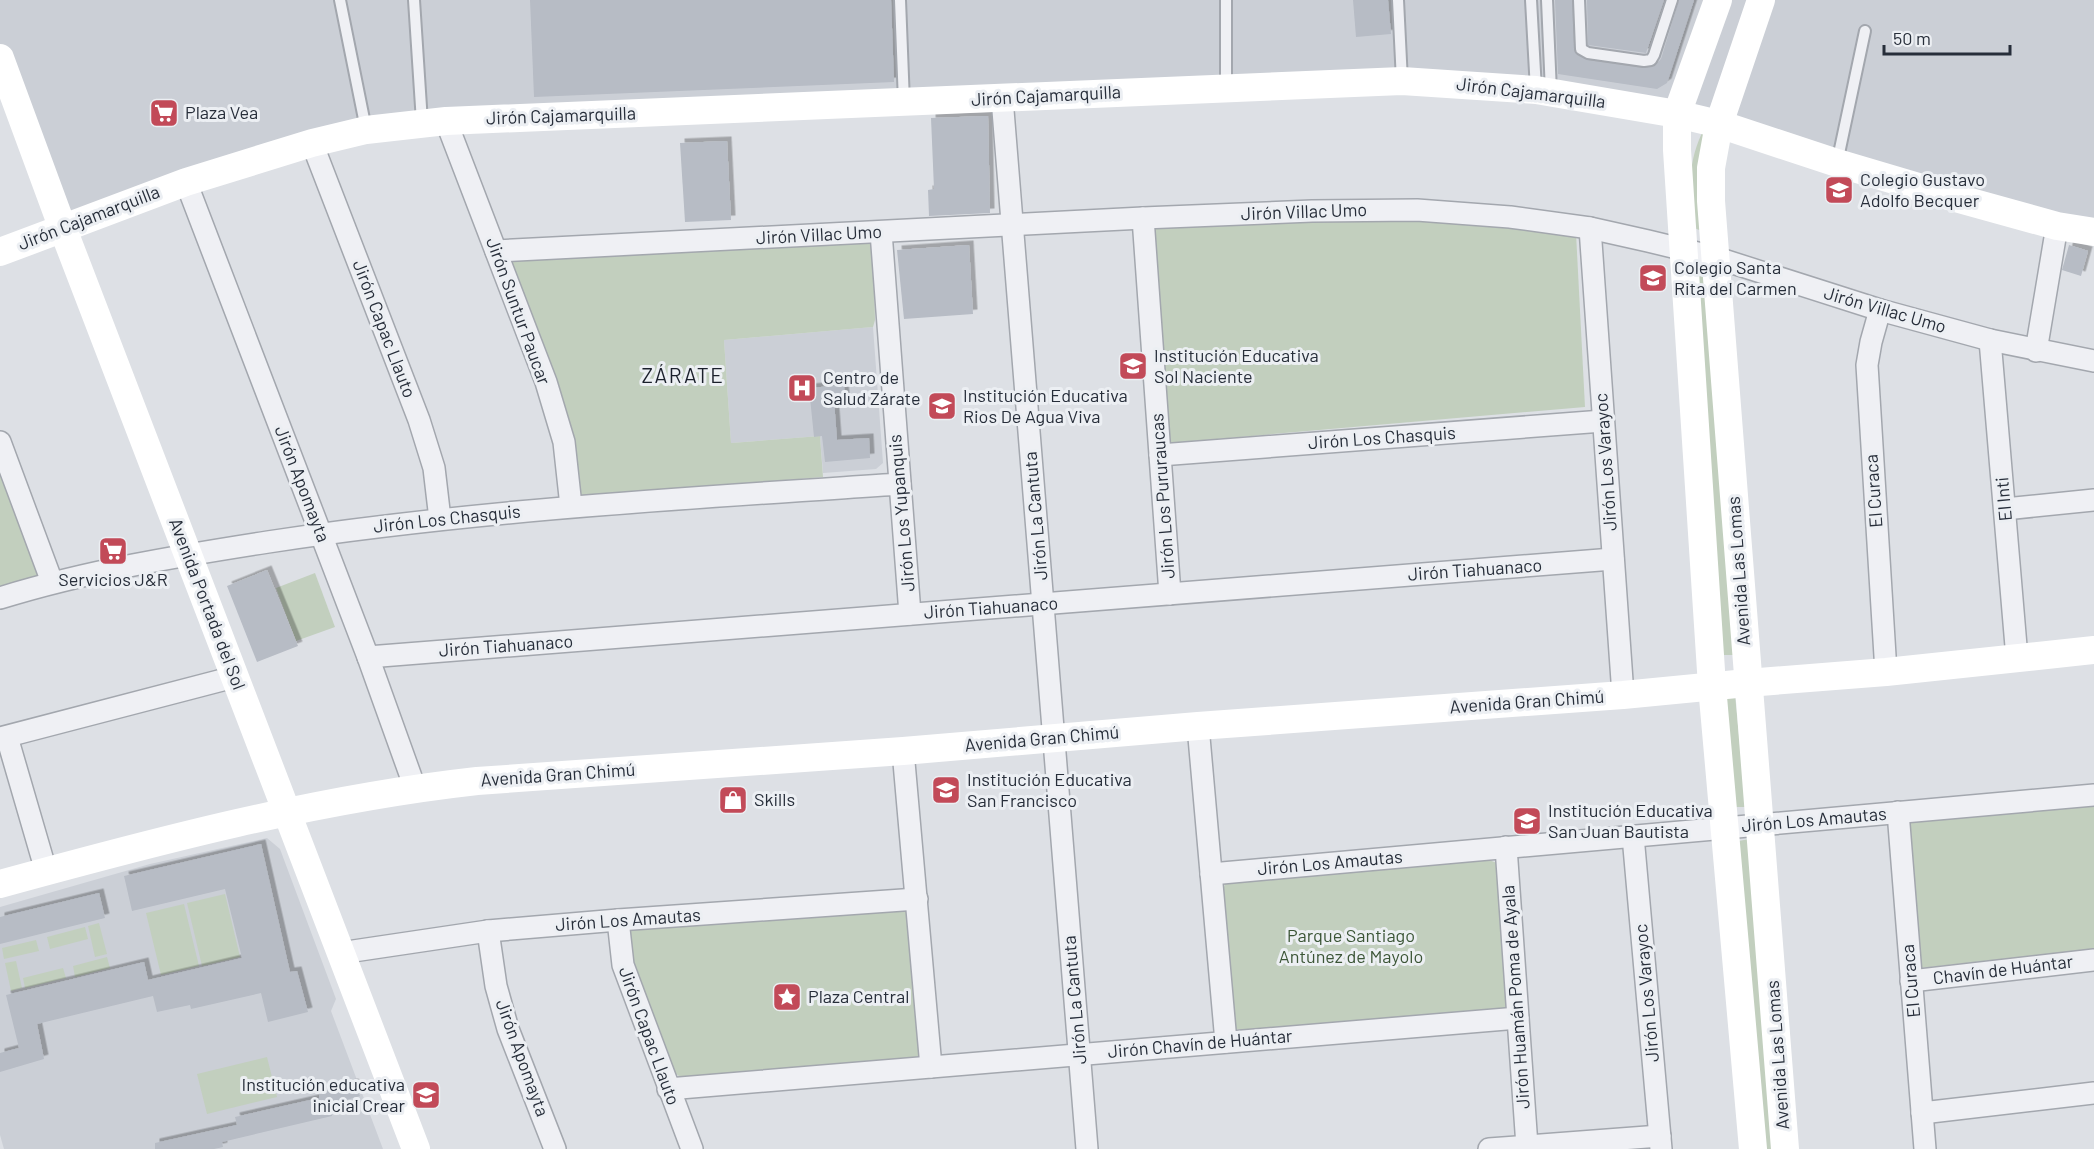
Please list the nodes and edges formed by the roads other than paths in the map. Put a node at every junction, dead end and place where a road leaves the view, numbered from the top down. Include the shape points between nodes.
1 (340, 0) edge
2 (414, 0) edge
3 (900, 0) edge
4 (1226, 0) edge
5 (1398, 0) edge
6 (1531, 0) edge
7 (1547, 0) edge
8 (1579, 0) edge
9 (1672, 0) edge
10 (1718, 0) edge
11 (1761, 0) edge
12 (1865, 31) dead end
13 (1703, 44) junction
14 (1741, 56) junction
15 (0, 58) edge
16 (1402, 81) junction
17 (1226, 88) junction
18 (1543, 91) junction
19 (1002, 98) junction
20 (904, 102) junction
21 (1677, 114) junction
22 (434, 122) junction
23 (1719, 124) junction
24 (366, 130) junction
25 (312, 143) junction
26 (1837, 163) junction
27 (186, 182) junction
28 (1143, 218) junction
29 (1013, 226) junction
30 (2057, 226) junction
31 (1590, 228) junction
32 (63, 229) junction
33 (881, 232) junction
34 (2094, 232) edge
35 (1682, 249) junction
36 (496, 251) junction
37 (0, 252) edge
38 (1714, 257) junction
39 (1880, 310) junction
40 (1990, 340) junction
41 (2036, 351) junction
42 (2094, 361) edge
43 (1604, 421) junction
44 (0, 442) edge
45 (1160, 455) junction
46 (900, 483) junction
47 (2094, 500) edge
48 (571, 506) junction
49 (2005, 509) junction
50 (440, 519) junction
51 (321, 534) junction
52 (188, 555) junction
53 (1614, 560) junction
54 (52, 582) junction
55 (1170, 594) junction
56 (0, 598) edge
57 (1043, 604) junction
58 (910, 614) junction
59 (2094, 650) edge
60 (368, 657) junction
61 (2017, 658) junction
62 (1886, 672) junction
63 (234, 677) junction
64 (1747, 683) junction
65 (1712, 687) junction
66 (1623, 695) junction
67 (1198, 726) junction
68 (1054, 737) junction
69 (3, 738) edge
70 (903, 751) junction
71 (415, 788) junction
72 (2094, 795) edge
73 (285, 812) junction
74 (1898, 812) junction
75 (1761, 825) junction
76 (1725, 828) junction
77 (1633, 836) junction
78 (1506, 848) junction
79 (46, 872) junction
80 (1211, 874) junction
81 (0, 884) edge
82 (917, 899) junction
83 (618, 920) junction
84 (488, 931) junction
85 (340, 953) junction
86 (2094, 960) edge
87 (1911, 981) junction
88 (1518, 1018) junction
89 (1226, 1042) junction
90 (1079, 1054) junction
91 (931, 1067) junction
92 (668, 1089) junction
93 (2094, 1093) edge
94 (1922, 1113) junction
95 (1661, 1143) edge
96 (1527, 1146) junction
97 (416, 1149) edge
98 (555, 1149) edge
99 (692, 1149) edge
100 (1087, 1149) edge
101 (1489, 1149) edge
102 (1753, 1149) edge
103 (1785, 1149) edge
104 (1925, 1149) edge

1 - 24 lane
2 - 22 lane
3 - 20 lane
4 - 17 lane
5 - 16 lane
6 - 18 lane
7 - 18 lane
8 - 9 lane via 1580,45 1584,51 1644,61 1654,55
10 - 13 street, Avenida Las Lomas
11 - 14 street, Avenida Las Lomas
12 - 26 lane
13 - 14 street via 1719,57
13 - 21 street, Avenida Las Lomas
14 - 23 street, Avenida Las Lomas
15 - 32 street, Avenida Portada del Sol
16 - 17 street, Jirón Cajamarquilla
16 - 18 street, Jirón Cajamarquilla
17 - 19 street, Jirón Cajamarquilla
18 - 21 street, Jirón Cajamarquilla
19 - 20 street, Jirón Cajamarquilla
19 - 29 street, Jirón La Cantuta
20 - 22 street, Jirón Cajamarquilla
21 - 23 street, Jirón Cajamarquilla
21 - 35 street, Avenida Las Lomas
22 - 24 street, Jirón Cajamarquilla
22 - 36 street, Jirón Suntur Paucar
23 - 26 street, Jirón Cajamarquilla
23 - 38 street, Avenida Las Lomas via 1712,168
24 - 25 street, Jirón Cajamarquilla
25 - 27 street, Jirón Cajamarquilla
25 - 50 street, Jirón Capac Llauto via 419,420 434,468
26 - 30 street, Jirón Cajamarquilla
27 - 32 street, Jirón Cajamarquilla
27 - 51 street, Jirón Apomayta
28 - 29 street, Jirón Villac Umo
28 - 31 street, Jirón Villac Umo via 1417,210
28 - 45 street, Jirón Los Pururaucas
29 - 33 street, Jirón Villac Umo
29 - 57 street, Jirón La Cantuta
30 - 34 street, Jirón Cajamarquilla
30 - 41 street
31 - 35 street, Jirón Villac Umo
31 - 43 street, Jirón Los Varayoc
32 - 37 street, Jirón Cajamarquilla
32 - 52 street, Avenida Portada del Sol
33 - 36 street, Jirón Villac Umo
33 - 46 street, Jirón Los Yupanquis
35 - 38 street, Jirón Villac Umo
35 - 65 street, Avenida Las Lomas
36 - 48 street, Jirón Suntur Paucar via 546,382 564,442
38 - 39 street, Jirón Villac Umo
38 - 64 street, Avenida Las Lomas
39 - 40 street, Jirón Villac Umo
39 - 62 street, El Curaca via 1867,375
40 - 41 street, Jirón Villac Umo
40 - 49 street, El Inti
41 - 42 street, Jirón Villac Umo
43 - 45 street, Jirón Los Chasquis
43 - 53 street, Jirón Los Varayoc
44 - 54 street
45 - 55 street, Jirón Los Pururaucas
46 - 48 street, Jirón Los Chasquis
46 - 58 street, Jirón Los Yupanquis
47 - 49 street
48 - 50 street, Jirón Los Chasquis
49 - 61 street, El Inti
50 - 51 street, Jirón Los Chasquis
51 - 52 street, Jirón Los Chasquis
51 - 60 street, Jirón Apomayta
52 - 54 street, Jirón Los Chasquis
52 - 63 street, Avenida Portada del Sol
53 - 55 street, Jirón Tiahuanaco
53 - 66 street, Jirón Los Varayoc
54 - 56 street, Jirón Los Chasquis
55 - 57 street, Jirón Tiahuanaco
57 - 58 street, Jirón Tiahuanaco
57 - 68 street, Jirón La Cantuta
58 - 60 street, Jirón Tiahuanaco
59 - 61 street, Avenida Gran Chimú
60 - 71 street, Jirón Apomayta
61 - 62 street, Avenida Gran Chimú
62 - 64 street, Avenida Gran Chimú
63 - 69 street
63 - 73 street, Avenida Portada del Sol
64 - 65 street, Avenida Gran Chimú
64 - 75 street, Avenida Las Lomas
65 - 66 street, Avenida Gran Chimú
65 - 76 street, Avenida Las Lomas
66 - 67 street, Avenida Gran Chimú
67 - 68 street, Avenida Gran Chimú
67 - 80 street
68 - 70 street, Avenida Gran Chimú
68 - 90 street, Jirón La Cantuta
69 - 79 street
70 - 71 street, Avenida Gran Chimú
70 - 82 street
71 - 73 street, Avenida Gran Chimú
72 - 74 street, Jirón Los Amautas
73 - 79 street, Avenida Gran Chimú via 136,846
73 - 85 street, Avenida Portada del Sol
74 - 75 street, Jirón Los Amautas
74 - 87 street, El Curaca
75 - 76 street, Jirón Los Amautas
75 - 103 street, Avenida Las Lomas
76 - 77 street, Jirón Los Amautas
76 - 102 street, Avenida Las Lomas
77 - 78 street, Jirón Los Amautas
77 - 95 street, Jirón Los Varayoc
78 - 80 street, Jirón Los Amautas
78 - 88 street, Jirón Huamán Poma de Ayala
79 - 81 street, Avenida Gran Chimú
80 - 89 street
82 - 83 street, Jirón Los Amautas
82 - 91 street
83 - 84 street, Jirón Los Amautas
83 - 92 street, Jirón Capac Llauto via 623,965
84 - 85 street, Jirón Los Amautas
84 - 98 street, Jirón Apomayta via 496,986 508,1029
85 - 97 street, Avenida Portada del Sol
86 - 87 street, Chavín de Huántar
87 - 94 street, El Curaca
88 - 89 street, Jirón Chavín de Huántar
88 - 96 street, Jirón Huamán Poma de Ayala
89 - 90 street, Jirón Chavín de Huántar
90 - 91 street, Jirón Chavín de Huántar
90 - 100 street, Jirón La Cantuta
91 - 92 street, Jirón Chavín de Huántar
92 - 99 street, Jirón Capac Llauto
93 - 94 street
94 - 104 street, El Curaca
95 - 96 street
96 - 101 street

